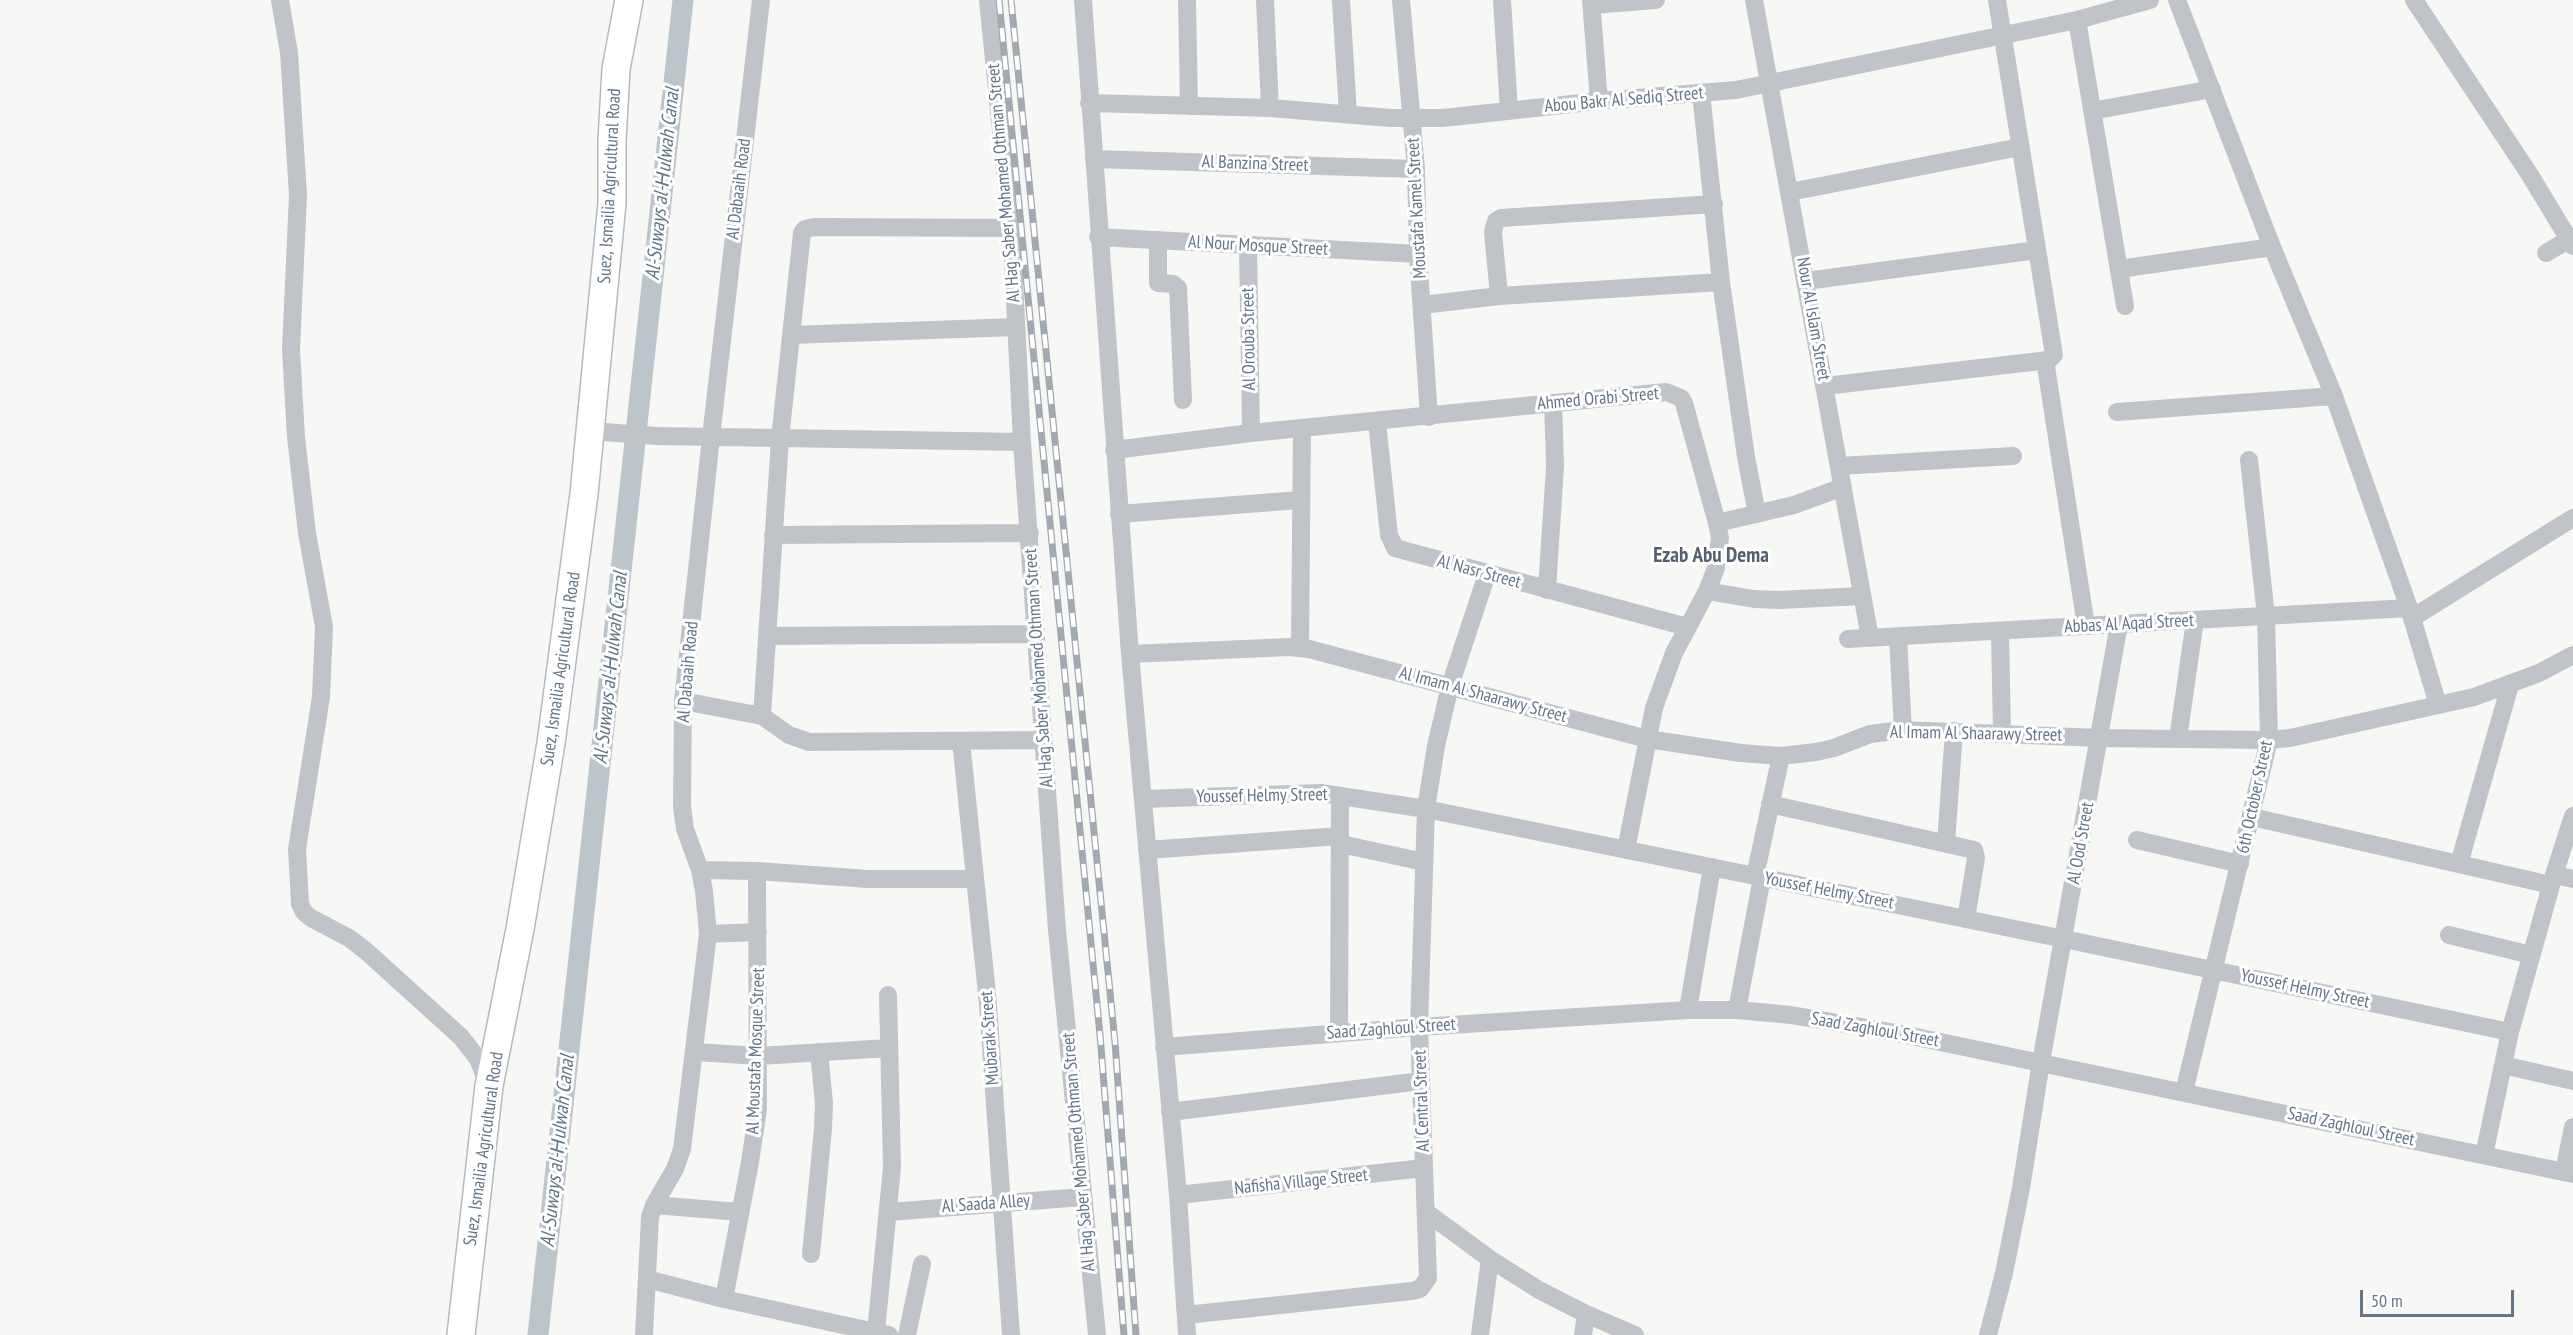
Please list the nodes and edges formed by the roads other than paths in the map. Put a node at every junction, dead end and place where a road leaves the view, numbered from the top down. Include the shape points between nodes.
1 (280, 0) edge
2 (629, 0) edge
3 (761, 0) edge
4 (988, 0) edge
5 (1083, 0) edge
6 (1186, 0) edge
7 (1265, 0) edge
8 (1341, 0) edge
9 (1401, 0) edge
10 (1502, 0) edge
11 (1656, 0) edge
12 (1754, 0) edge
13 (1997, 0) edge
14 (2150, 0) edge
15 (2177, 0) edge
16 (2414, 0) edge
17 (1591, 3) edge
18 (2078, 20) junction
19 (2004, 34) junction
20 (1769, 84) junction
21 (2212, 89) junction
22 (1701, 93) junction
23 (1599, 101) junction
24 (1089, 103) junction
25 (1189, 106) junction
26 (1270, 108) junction
27 (1509, 111) junction
28 (2092, 111) junction
29 (1348, 114) junction
30 (1412, 119) junction
31 (2020, 147) junction
32 (1094, 159) junction
33 (1416, 169) junction
34 (1790, 192) junction
35 (1714, 204) junction
36 (1010, 228) junction
37 (1098, 237) junction
38 (1158, 240) junction
39 (2572, 241) edge
40 (1248, 245) junction
41 (2272, 247) junction
42 (2037, 250) junction
43 (2547, 253) dead end
44 (1418, 254) junction
45 (2118, 269) junction
46 (1806, 281) junction
47 (1721, 282) junction
48 (1499, 296) junction
49 (1422, 305) junction
50 (2125, 306) dead end
51 (1016, 327) junction
52 (790, 335) junction
53 (2045, 360) junction
54 (1825, 386) junction
55 (2334, 396) junction
56 (1183, 400) dead end
57 (1553, 403) junction
58 (2117, 412) dead end
59 (1429, 417) junction
60 (1377, 422) junction
61 (1302, 429) junction
62 (591, 431) junction
63 (1251, 433) junction
64 (711, 437) junction
65 (780, 439) junction
66 (1022, 442) junction
67 (1114, 450) junction
68 (2013, 456) dead end
69 (2249, 460) dead end
70 (1839, 466) junction
71 (1843, 486) junction
72 (1300, 500) junction
73 (1119, 514) junction
74 (1757, 514) junction
75 (2573, 518) edge
76 (1717, 523) junction
77 (1030, 533) junction
78 (773, 534) junction
79 (1486, 574) junction
80 (1546, 590) junction
81 (1707, 591) junction
82 (1862, 596) junction
83 (2411, 613) junction
84 (2266, 616) junction
85 (2195, 620) junction
86 (2119, 624) junction
87 (2086, 626) junction
88 (1688, 627) junction
89 (2000, 631) junction
90 (1036, 634) junction
91 (767, 636) junction
92 (1898, 637) junction
93 (1870, 638) junction
94 (1848, 639) dead end
95 (1300, 647) junction
96 (1130, 654) junction
97 (2573, 655) edge
98 (2510, 685) junction
99 (1450, 686) junction
100 (683, 700) junction
101 (2438, 705) junction
102 (762, 716) junction
103 (1902, 730) junction
104 (1954, 731) junction
105 (2002, 734) junction
106 (2099, 738) junction
107 (1647, 739) junction
108 (2178, 739) junction
109 (1043, 740) junction
110 (2269, 740) junction
111 (960, 741) junction
112 (1781, 756) junction
113 (1340, 796) junction
114 (1143, 799) junction
115 (1770, 804) junction
116 (1426, 809) junction
117 (2573, 816) edge
118 (2252, 817) junction
119 (1340, 840) junction
120 (2137, 840) dead end
121 (1946, 843) junction
122 (1147, 850) junction
123 (1626, 850) junction
124 (1424, 862) junction
125 (2240, 864) junction
126 (2459, 864) junction
127 (1712, 867) junction
128 (700, 870) junction
129 (757, 871) junction
130 (1758, 877) junction
131 (975, 879) junction
132 (2573, 879) edge
133 (2552, 880) junction
134 (1966, 919) junction
135 (758, 932) junction
136 (708, 934) junction
137 (2448, 935) dead end
138 (2064, 939) junction
139 (2531, 956) junction
140 (2214, 969) junction
141 (888, 995) dead end
142 (1688, 1010) junction
143 (1737, 1011) junction
144 (1419, 1027) junction
145 (2510, 1032) junction
146 (1339, 1033) junction
147 (1164, 1047) junction
148 (889, 1048) junction
149 (695, 1052) junction
150 (819, 1052) junction
151 (759, 1056) junction
152 (2041, 1062) junction
153 (2503, 1065) junction
154 (1421, 1081) junction
155 (2573, 1081) edge
156 (489, 1086) junction
157 (2184, 1092) junction
158 (1170, 1112) junction
159 (2573, 1127) edge
160 (2484, 1155) junction
161 (1424, 1168) junction
162 (2568, 1173) edge
163 (1178, 1195) junction
164 (1083, 1197) junction
165 (1002, 1202) junction
166 (654, 1205) junction
167 (740, 1212) junction
168 (889, 1212) junction
169 (1426, 1212) junction
170 (811, 1254) dead end
171 (1490, 1259) junction
172 (922, 1264) dead end
173 (647, 1279) junction
174 (724, 1299) junction
175 (1586, 1314) junction
176 (1186, 1315) junction
177 (882, 1334) edge
178 (461, 1335) edge
179 (644, 1335) edge
180 (907, 1335) edge
181 (1011, 1335) edge
182 (1097, 1335) edge
183 (1187, 1335) edge
184 (1480, 1335) edge
185 (1583, 1335) edge
186 (1635, 1335) edge
187 (1988, 1335) edge

1 - 156 street via 289,53 298,195 291,349 296,437 307,533 324,627 321,697 297,849 300,904 312,918 366,951 461,1037 478,1059
2 - 62 main road, Suez, Ismailia Agricultural Road via 616,69 612,203
3 - 64 street, Al Dabaaih Road
4 - 36 street, Al Hag Saber Mohamed Othman Street
5 - 24 street
6 - 25 street
7 - 26 street
8 - 29 street
9 - 30 street, Moustafa Kamel Street
10 - 27 street
11 - 17 street
12 - 20 street, Nour Al Islam Street
13 - 19 street
14 - 18 street, Abou Bakr Al Sediq Street
15 - 21 street
16 - 39 street
17 - 23 street
18 - 19 street, Abou Bakr Al Sediq Street
18 - 28 street
19 - 20 street, Abou Bakr Al Sediq Street
19 - 31 street
20 - 22 street, Abou Bakr Al Sediq Street
20 - 34 street, Nour Al Islam Street
21 - 28 street
21 - 41 street
22 - 23 street, Abou Bakr Al Sediq Street
22 - 35 street
23 - 27 street, Abou Bakr Al Sediq Street
24 - 25 street, Abou Bakr Al Sediq Street
24 - 32 street
25 - 26 street, Abou Bakr Al Sediq Street
26 - 29 street, Abou Bakr Al Sediq Street
27 - 30 street, Abou Bakr Al Sediq Street
28 - 45 street
29 - 30 street, Abou Bakr Al Sediq Street
30 - 33 street, Moustafa Kamel Street
31 - 34 street
31 - 42 street
32 - 33 street, Al Banzina Street
32 - 37 street
33 - 44 street, Moustafa Kamel Street
34 - 46 street, Nour Al Islam Street
35 - 47 street
35 - 48 street via 1501,218 1493,232
36 - 51 street, Al Hag Saber Mohamed Othman Street
36 - 52 street via 808,227 801,238
37 - 38 street, Al Nour Mosque Street
37 - 67 street
38 - 40 street, Al Nour Mosque Street
38 - 56 street via 1158,283 1172,283 1178,288
39 - 43 street
40 - 44 street, Al Nour Mosque Street
40 - 63 street, Al Orouba Street
41 - 45 street
41 - 55 street
42 - 46 street
42 - 53 street via 2055,352
44 - 49 street, Moustafa Kamel Street
45 - 50 street
46 - 54 street, Nour Al Islam Street
47 - 48 street
47 - 74 street
48 - 49 street
49 - 59 street, Moustafa Kamel Street
51 - 52 street
51 - 66 street, Al Hag Saber Mohamed Othman Street
52 - 65 street
53 - 54 street
53 - 87 street
54 - 70 street, Nour Al Islam Street
55 - 58 street
55 - 83 street
57 - 59 street, Ahmed Orabi Street
57 - 76 street, Ahmed Orabi Street via 1666,392 1676,395 1684,403
57 - 80 street via 1555,466
59 - 60 street, Ahmed Orabi Street
60 - 61 street, Ahmed Orabi Street
60 - 79 street, Al Nasr Street via 1391,542 1402,551
61 - 63 street, Ahmed Orabi Street
61 - 72 street
62 - 64 street
62 - 156 main road, Suez, Ismailia Agricultural Road via 552,743
63 - 67 street, Ahmed Orabi Street
64 - 65 street
64 - 100 street, Al Dabaaih Road
65 - 66 street
65 - 78 street
66 - 77 street, Al Hag Saber Mohamed Othman Street
67 - 73 street
68 - 70 street
69 - 84 street, 6th October Street
70 - 71 street, Nour Al Islam Street
71 - 74 street
71 - 82 street, Nour Al Islam Street
72 - 73 street
72 - 95 street
73 - 96 street
74 - 76 street
75 - 83 street
76 - 81 street, Ahmed Orabi Street via 1717,560
77 - 78 street
77 - 90 street, Al Hag Saber Mohamed Othman Street
78 - 91 street
79 - 80 street, Al Nasr Street
79 - 99 street, Al Central Street
80 - 88 street, Al Nasr Street
81 - 82 street via 1779,600
81 - 88 street, Ahmed Orabi Street
82 - 93 street, Nour Al Islam Street
83 - 84 street, Abbas Al Aqad Street
83 - 101 street
84 - 85 street, Abbas Al Aqad Street
84 - 110 street, 6th October Street
85 - 86 street, Abbas Al Aqad Street
85 - 108 street
86 - 87 street, Abbas Al Aqad Street
86 - 106 street, Al Ood Street
87 - 89 street, Abbas Al Aqad Street
88 - 107 street, Ahmed Orabi Street via 1663,680
89 - 92 street, Abbas Al Aqad Street
89 - 105 street
90 - 91 street
90 - 109 street, Al Hag Saber Mohamed Othman Street
91 - 102 street
92 - 93 street, Abbas Al Aqad Street
92 - 103 street
93 - 94 street, Abbas Al Aqad Street
95 - 96 street, Al Imam Al Shaarawy Street
95 - 99 street, Al Imam Al Shaarawy Street
96 - 114 street
97 - 98 street, Al Imam Al Shaarawy Street
98 - 101 street, Al Imam Al Shaarawy Street
98 - 126 street
99 - 107 street, Al Imam Al Shaarawy Street
99 - 116 street, Al Central Street
100 - 102 street
100 - 128 street, Al Dabaaih Road via 682,807 691,850
101 - 110 street, Al Imam Al Shaarawy Street
102 - 111 street via 789,735 809,742
103 - 104 street, Al Imam Al Shaarawy Street
103 - 112 street, Al Imam Al Shaarawy Street via 1870,734 1816,752
104 - 105 street, Al Imam Al Shaarawy Street
104 - 121 street
105 - 106 street, Al Imam Al Shaarawy Street
106 - 108 street, Al Imam Al Shaarawy Street
106 - 138 street, Al Ood Street
107 - 112 street, Al Imam Al Shaarawy Street
107 - 123 street, Ahmed Orabi Street
108 - 110 street, Al Imam Al Shaarawy Street
109 - 111 street
109 - 164 street, Al Hag Saber Mohamed Othman Street
110 - 118 street, 6th October Street
111 - 131 street, Mubarak Street
112 - 115 street
113 - 114 street, Youssef Helmy Street via 1321,793
113 - 116 street, Youssef Helmy Street
113 - 119 street
114 - 122 street
115 - 121 street
115 - 130 street
116 - 123 street, Youssef Helmy Street
116 - 124 street, Al Central Street
117 - 133 street
118 - 125 street, 6th October Street
118 - 126 street
119 - 122 street
119 - 124 street
119 - 146 street
120 - 125 street
121 - 134 street via 1971,848 1976,854
122 - 147 street
123 - 127 street, Youssef Helmy Street
124 - 144 street, Al Central Street
125 - 140 street, 6th October Street
126 - 133 street
127 - 130 street, Youssef Helmy Street
127 - 142 street
128 - 129 street
128 - 136 street, Al Dabaaih Road
129 - 131 street via 868,879
129 - 135 street, Al Moustafa Mosque Street
130 - 134 street, Youssef Helmy Street
130 - 143 street
131 - 165 street, Mubarak Street
132 - 133 street
133 - 139 street
134 - 138 street, Youssef Helmy Street
135 - 136 street
135 - 151 street, Al Moustafa Mosque Street
136 - 149 street, Al Dabaaih Road
137 - 139 street
138 - 140 street, Youssef Helmy Street
138 - 152 street, Al Ood Street
139 - 145 street
140 - 145 street, Youssef Helmy Street
140 - 157 street, 6th October Street
141 - 148 street
142 - 143 street, Saad Zaghloul Street
142 - 144 street, Saad Zaghloul Street
143 - 152 street, Saad Zaghloul Street via 1844,1022
144 - 146 street, Saad Zaghloul Street
144 - 154 street, Al Central Street
145 - 153 street
146 - 147 street, Saad Zaghloul Street
147 - 158 street
148 - 150 street
148 - 168 street
149 - 151 street
149 - 166 street, Al Dabaaih Road via 682,1149
150 - 151 street
150 - 170 street via 823,1129
151 - 167 street, Al Moustafa Mosque Street via 754,1136
152 - 157 street, Saad Zaghloul Street
152 - 187 street, Al Ood Street via 2021,1188
153 - 155 street
153 - 160 street
154 - 158 street
154 - 161 street, Al Central Street
156 - 178 main road, Suez, Ismailia Agricultural Road
157 - 160 street, Saad Zaghloul Street
158 - 163 street
159 - 162 street
160 - 162 street, Saad Zaghloul Street
161 - 163 street, Nafisha Village Street
161 - 169 street, Al Central Street
163 - 176 street
164 - 165 street, Al Saada Alley
164 - 182 street, Al Hag Saber Mohamed Othman Street
165 - 168 street, Al Saada Alley
165 - 181 street, Mubarak Street
166 - 167 street
166 - 173 street, Al Dabaaih Road
167 - 174 street, Al Moustafa Mosque Street
168 - 177 street
169 - 171 street
169 - 176 street, Al Central Street via 1428,1278 1420,1289
171 - 175 street
171 - 184 street
172 - 180 street
173 - 174 street
173 - 179 street, Al Dabaaih Road
174 - 177 street
175 - 185 street
175 - 186 street
176 - 183 street

